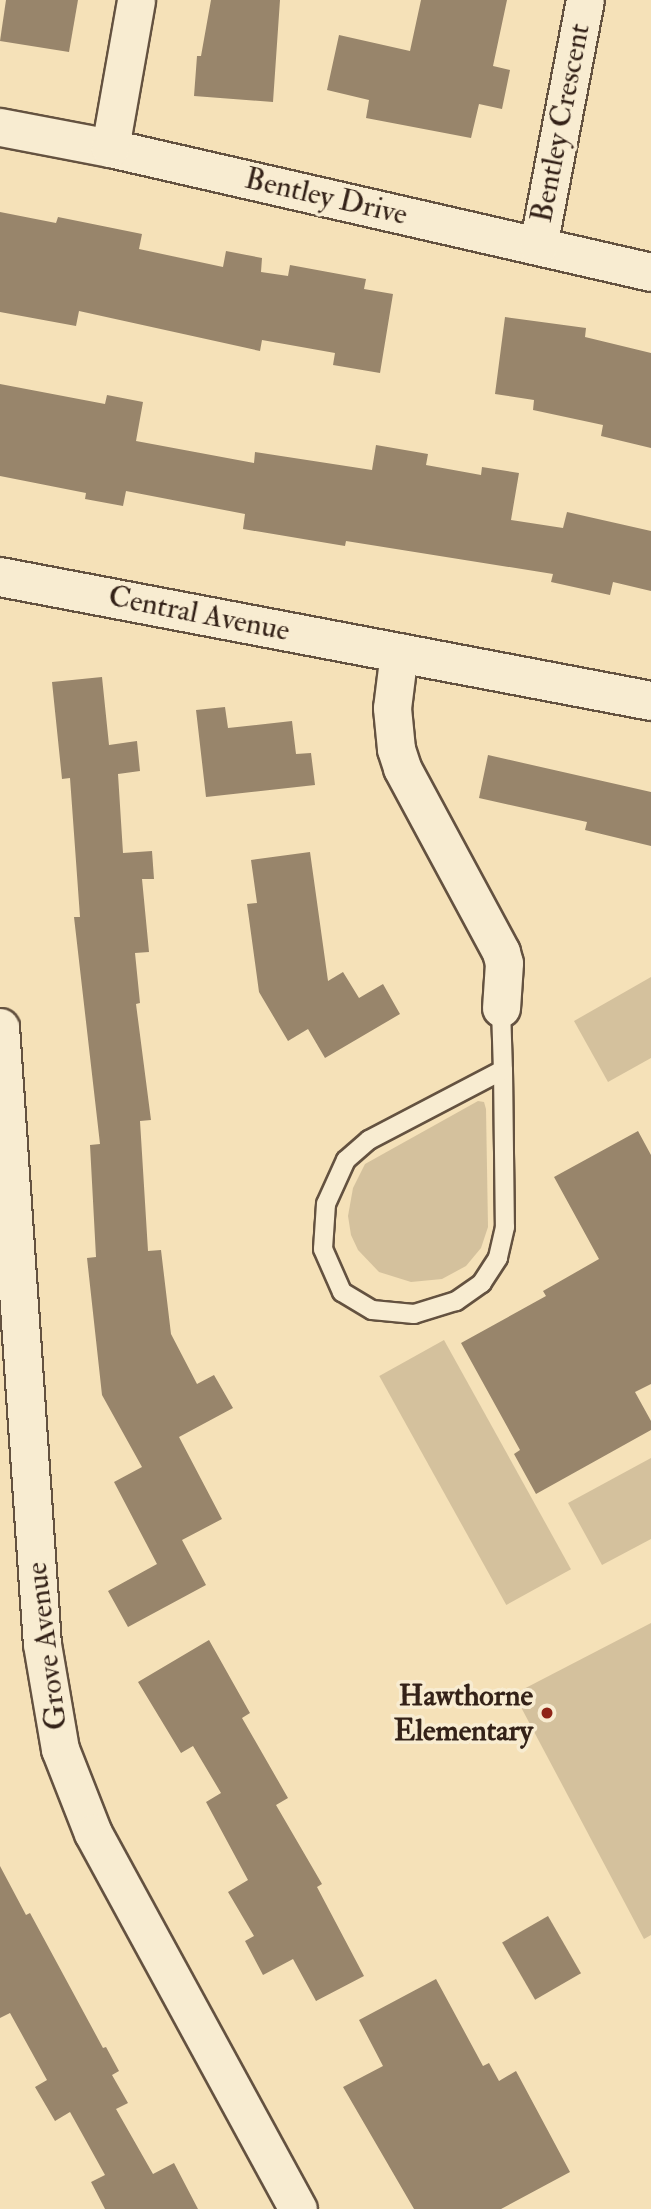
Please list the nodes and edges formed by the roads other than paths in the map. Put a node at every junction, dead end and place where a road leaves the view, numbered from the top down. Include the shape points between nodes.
1 (136, 0) edge
2 (585, 0) edge
3 (0, 127) edge
4 (110, 148) junction
5 (538, 246) junction
6 (651, 272) edge
7 (0, 576) edge
8 (399, 652) junction
9 (651, 701) edge
10 (501, 1008) joint
11 (0, 1027) edge
12 (503, 1070) junction
13 (298, 2209) edge

1 - 4 street
2 - 5 street, Bentley Crescent
3 - 4 street, Bentley Drive
4 - 5 street, Bentley Drive
5 - 6 street, Bentley Drive
7 - 8 street, Central Avenue
8 - 9 street, Central Avenue
8 - 10 street via 392,708 396,749 501,952 505,963
10 - 12 lane
11 - 13 street, Grove Avenue via 41,1644 60,1749 93,1833
12 - 12 lane via 369,1140 346,1160 326,1204 323,1249 342,1292 372,1310 414,1314 456,1301 482,1283 498,1258 505,1227

